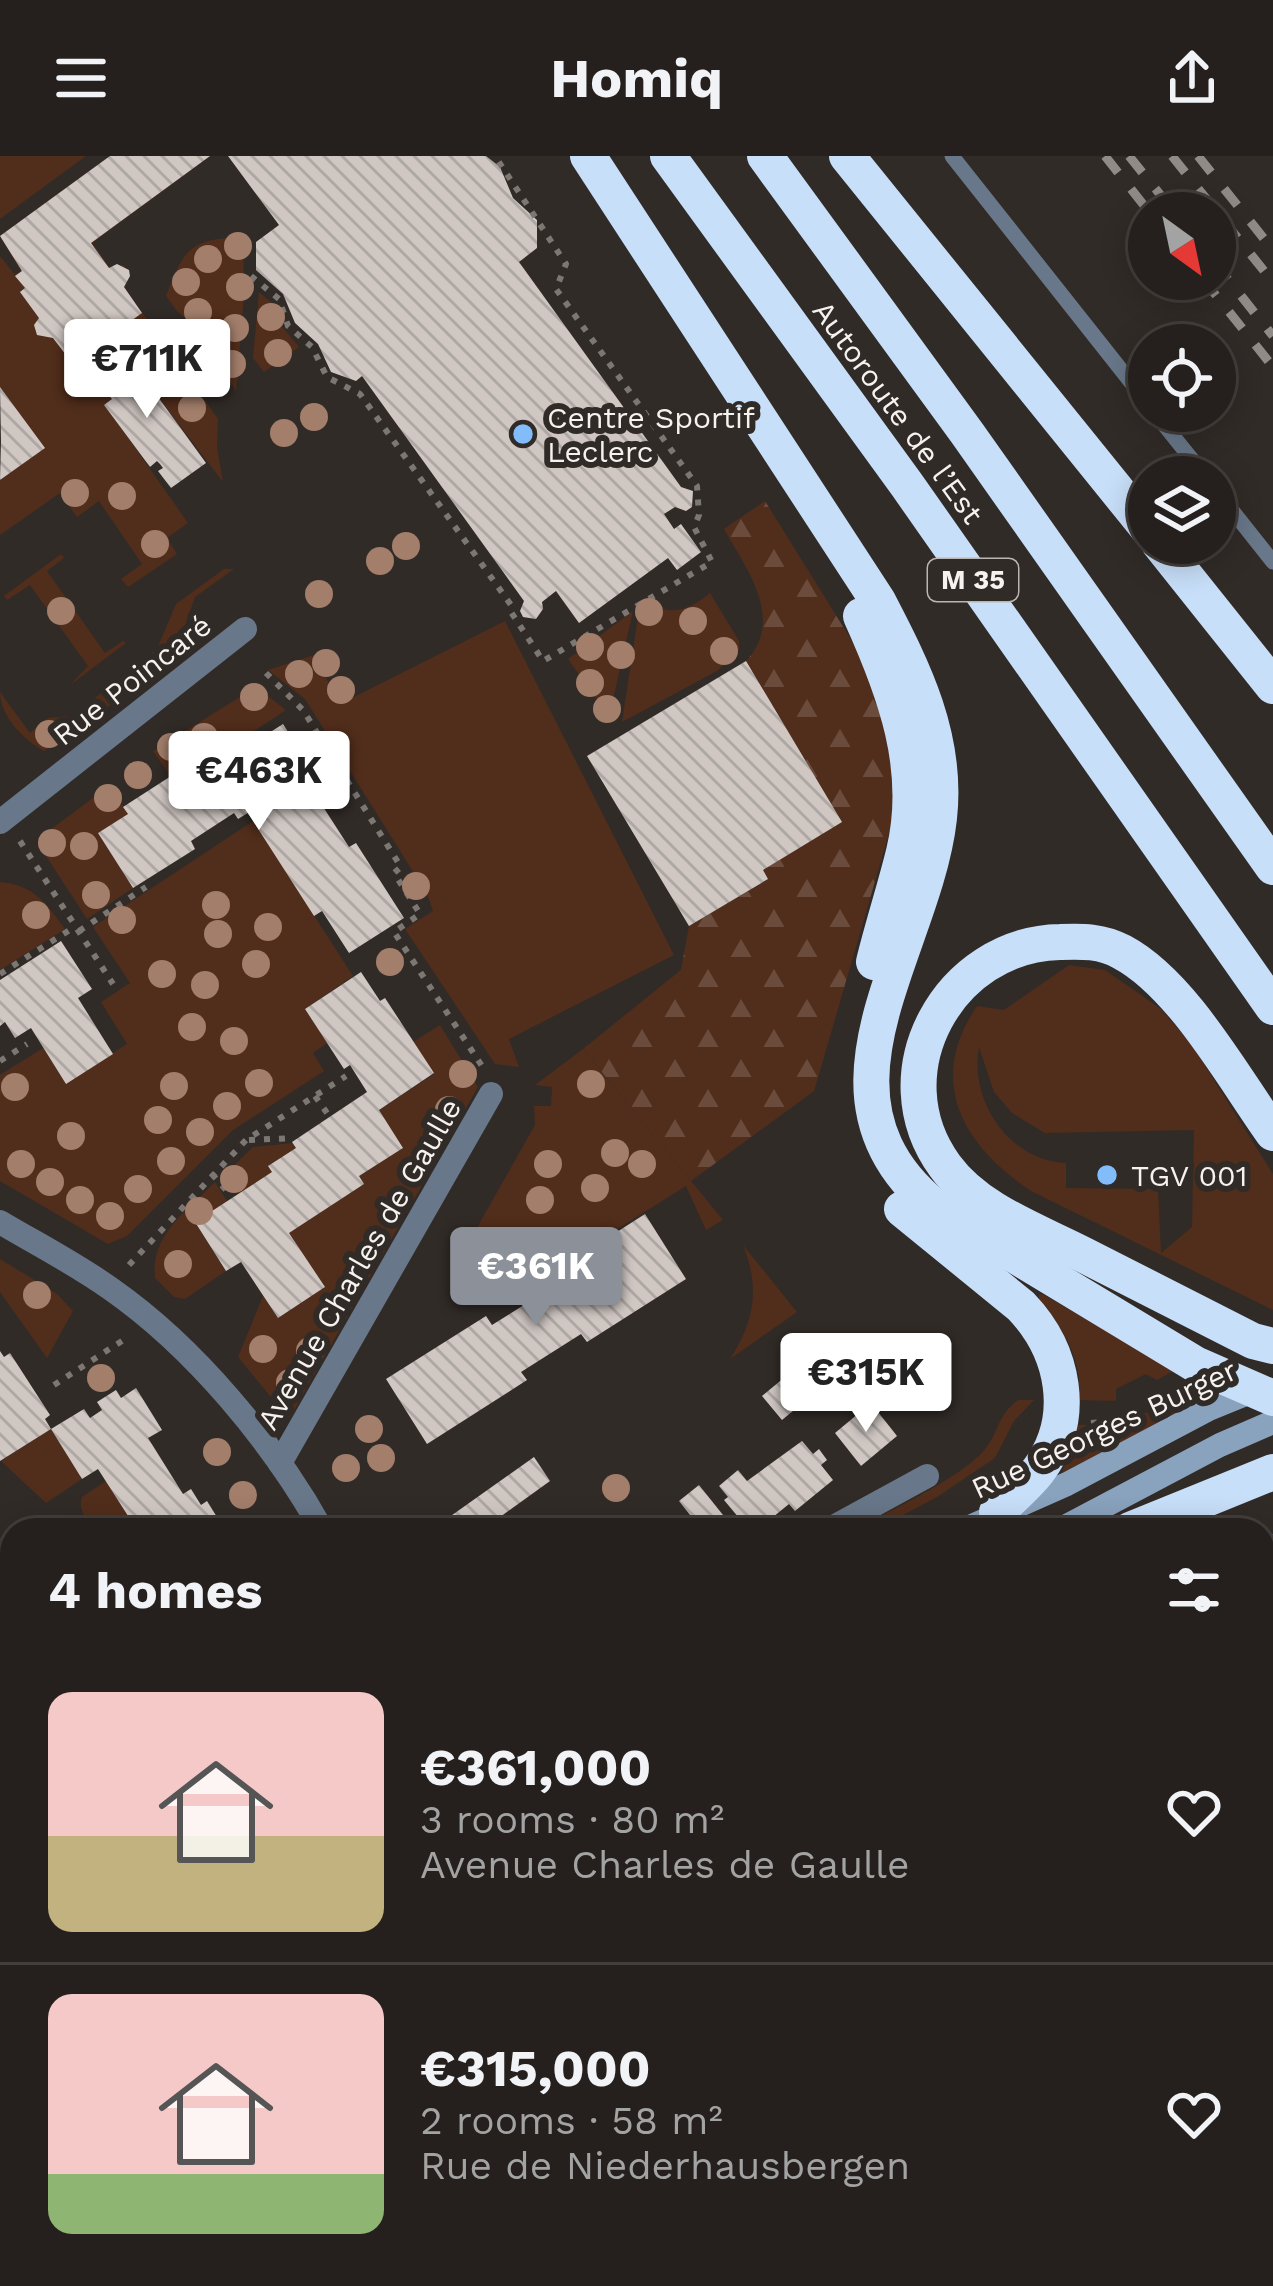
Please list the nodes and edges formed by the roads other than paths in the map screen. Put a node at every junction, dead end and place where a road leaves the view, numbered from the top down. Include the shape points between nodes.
1 (588, 156) edge
2 (668, 156) edge
3 (765, 156) edge
4 (847, 156) edge
5 (952, 156) edge
6 (1128, 379) edge
7 (1170, 432) edge
8 (1189, 456) edge
9 (796, 477) junction
10 (1128, 504) edge
11 (1236, 515) edge
12 (1273, 562) edge
13 (1176, 564) edge
14 (245, 629) dead end
15 (1273, 686) edge
16 (3, 820) edge
17 (1273, 867) edge
18 (1273, 1007) edge
19 (491, 1094) road end
20 (1273, 1133) edge
21 (0, 1222) edge
22 (1273, 1346) edge
23 (1269, 1399) edge
24 (280, 1462) junction
25 (1273, 1472) edge
26 (927, 1476) dead end
27 (998, 1512) junction
28 (315, 1518) edge
29 (850, 1518) edge
30 (986, 1518) edge
31 (1082, 1518) edge
32 (1160, 1518) edge

1 - 9 highway
2 - 18 highway, Autoroute de l’Est / M 35
3 - 17 highway, Autoroute de l’Est / M 35
4 - 10 highway
5 - 6 lane
7 - 8 lane
9 - 23 highway via 912,666 940,763 928,873 873,1036 869,1097 882,1143 908,1185 934,1207 1195,1364
9 - 27 highway via 904,722 910,777 905,847 849,1062 855,1124 872,1174 896,1204 1036,1322 1062,1383 1048,1453
11 - 12 lane
13 - 15 highway
14 - 16 street, Rue Poincaré
19 - 24 street, Avenue Charles de Gaulle
20 - 22 highway via 1174,994 1119,950 1089,941 1016,947 989,961 963,981 923,1040 922,1122 945,1166 982,1203
21 - 24 street, Avenue Charles de Gaulle via 111,1289 190,1355
23 - 27 street, Rue Georges Burger via 1195,1417
23 - 31 street via 1220,1445
24 - 28 street, Avenue Charles de Gaulle
25 - 32 highway
26 - 29 street
27 - 30 street, Rue Georges Burger

